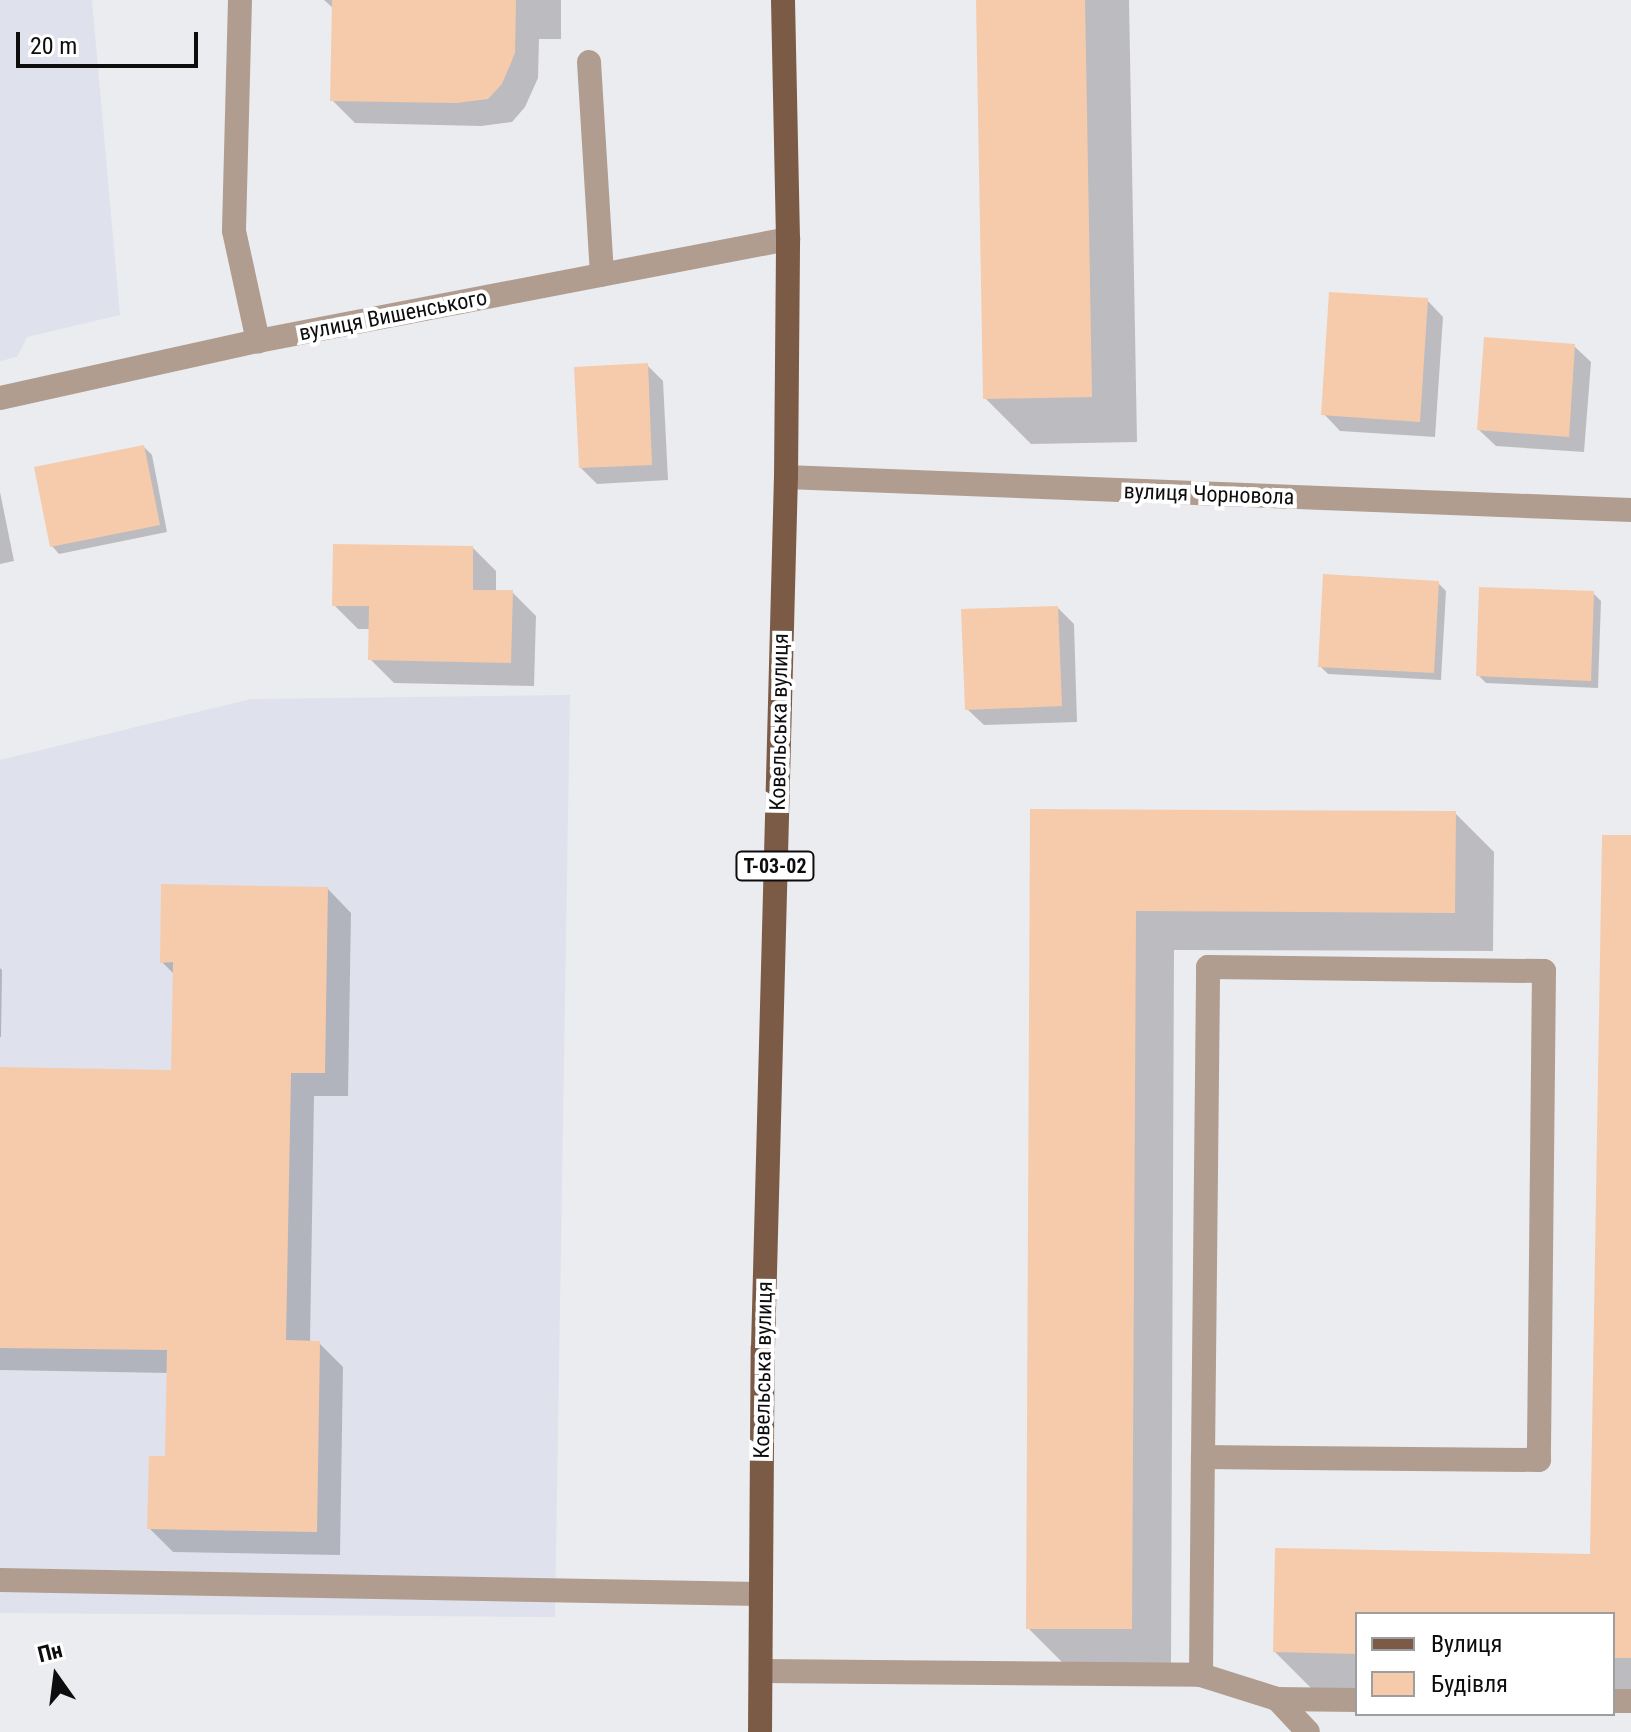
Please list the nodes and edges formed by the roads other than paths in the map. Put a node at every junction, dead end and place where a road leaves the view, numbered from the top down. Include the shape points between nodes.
1 (240, 0) edge
2 (783, 0) edge
3 (589, 62) dead end
4 (788, 239) junction
5 (602, 275) junction
6 (258, 341) junction
7 (0, 398) edge
8 (786, 477) junction
9 (1631, 510) edge
10 (1203, 1457) junction
11 (0, 1580) edge
12 (760, 1594) junction
13 (761, 1671) junction
14 (1201, 1675) junction
15 (1277, 1699) junction
16 (1355, 1700) edge
17 (760, 1732) edge
18 (1308, 1732) edge

1 - 6 street via 234,231
2 - 4 main road, Ковельська вулиця / Т-03-02
3 - 5 street
4 - 5 street, вулиця Вишенського
4 - 8 main road, Ковельська вулиця / Т-03-02
5 - 6 street, вулиця Вишенського
6 - 7 street, вулиця Вишенського
8 - 9 street, вулиця Чорновола
8 - 12 main road, Ковельська вулиця / Т-03-02
10 - 10 street via 1208,967 1544,971 1539,1460
10 - 14 street
11 - 12 street
12 - 13 main road, Ковельська вулиця / Т-03-02
13 - 14 street
13 - 17 main road, Ковельська вулиця / Т-03-02
14 - 15 street
15 - 16 street
15 - 18 street

